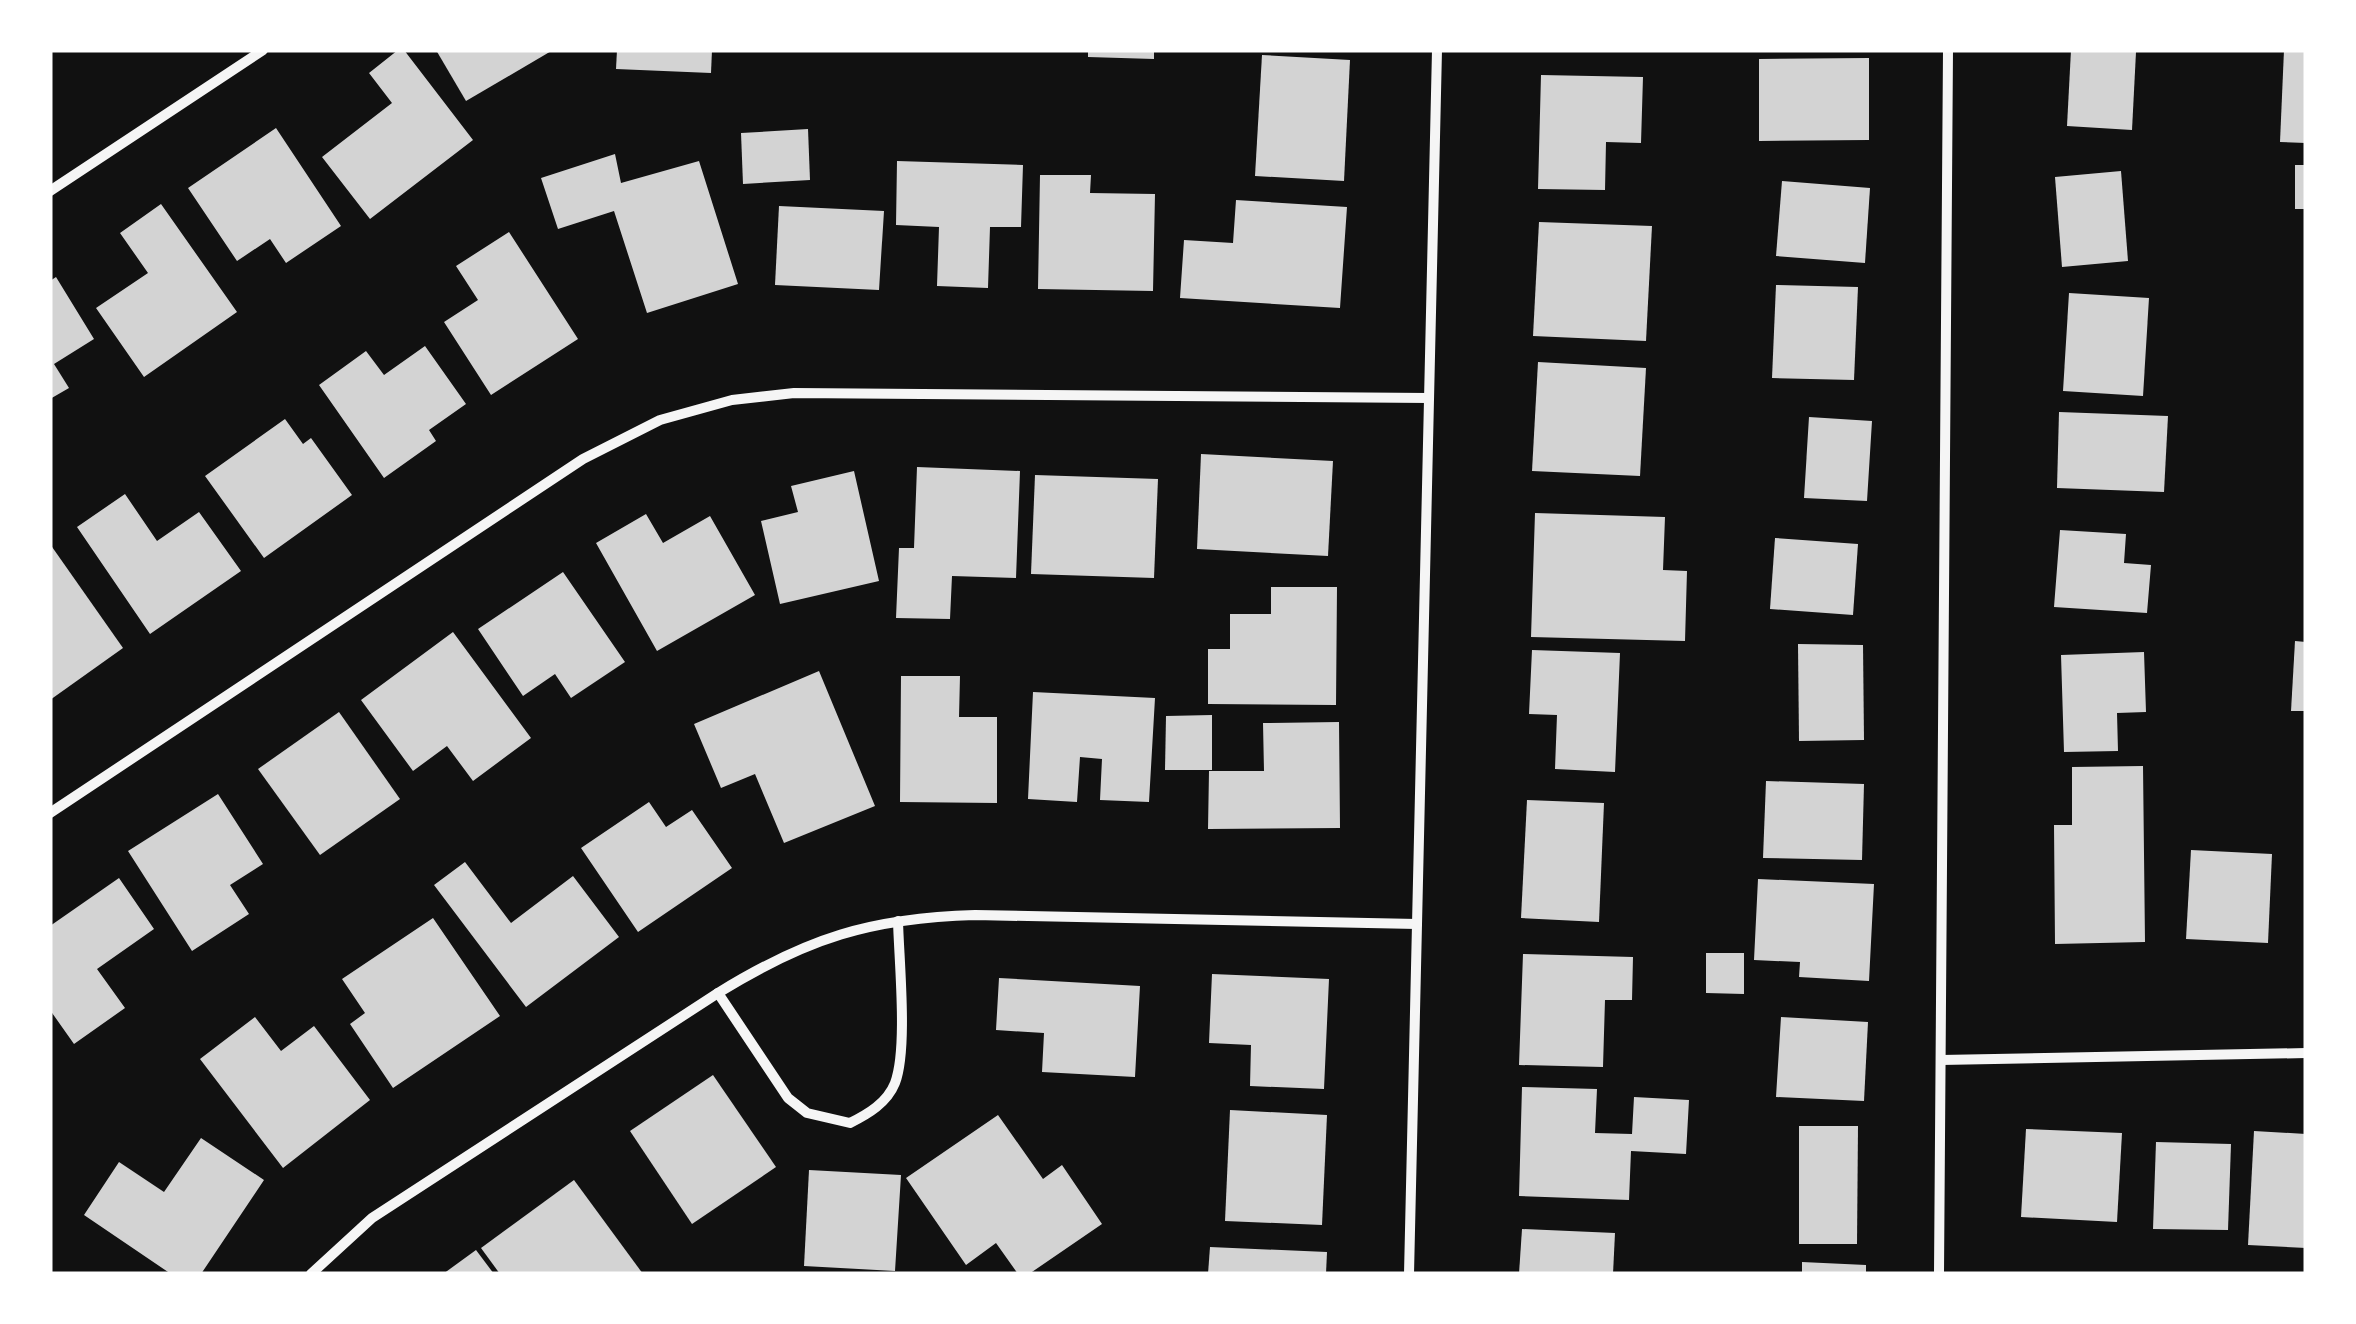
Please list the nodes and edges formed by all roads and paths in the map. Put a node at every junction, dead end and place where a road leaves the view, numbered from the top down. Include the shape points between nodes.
1 (263, 50) edge
2 (1437, 50) edge
3 (1948, 50) edge
4 (50, 191) edge
5 (1430, 398) junction
6 (50, 813) edge
7 (898, 920) junction
8 (1418, 924) junction
9 (718, 994) junction
10 (2306, 1053) edge
11 (1940, 1060) junction
12 (310, 1274) edge
13 (1409, 1274) edge
14 (1939, 1274) edge

1 - 4 street
2 - 5 street
3 - 11 street
5 - 6 street via 794,394 732,400 660,420 583,459
5 - 8 street
7 - 8 street via 975,915
7 - 9 street via 838,933 762,966
7 - 9 street via 898,1072 875,1110 850,1124 807,1114 788,1098
8 - 13 street
9 - 12 street via 372,1218
10 - 11 street
11 - 14 street

